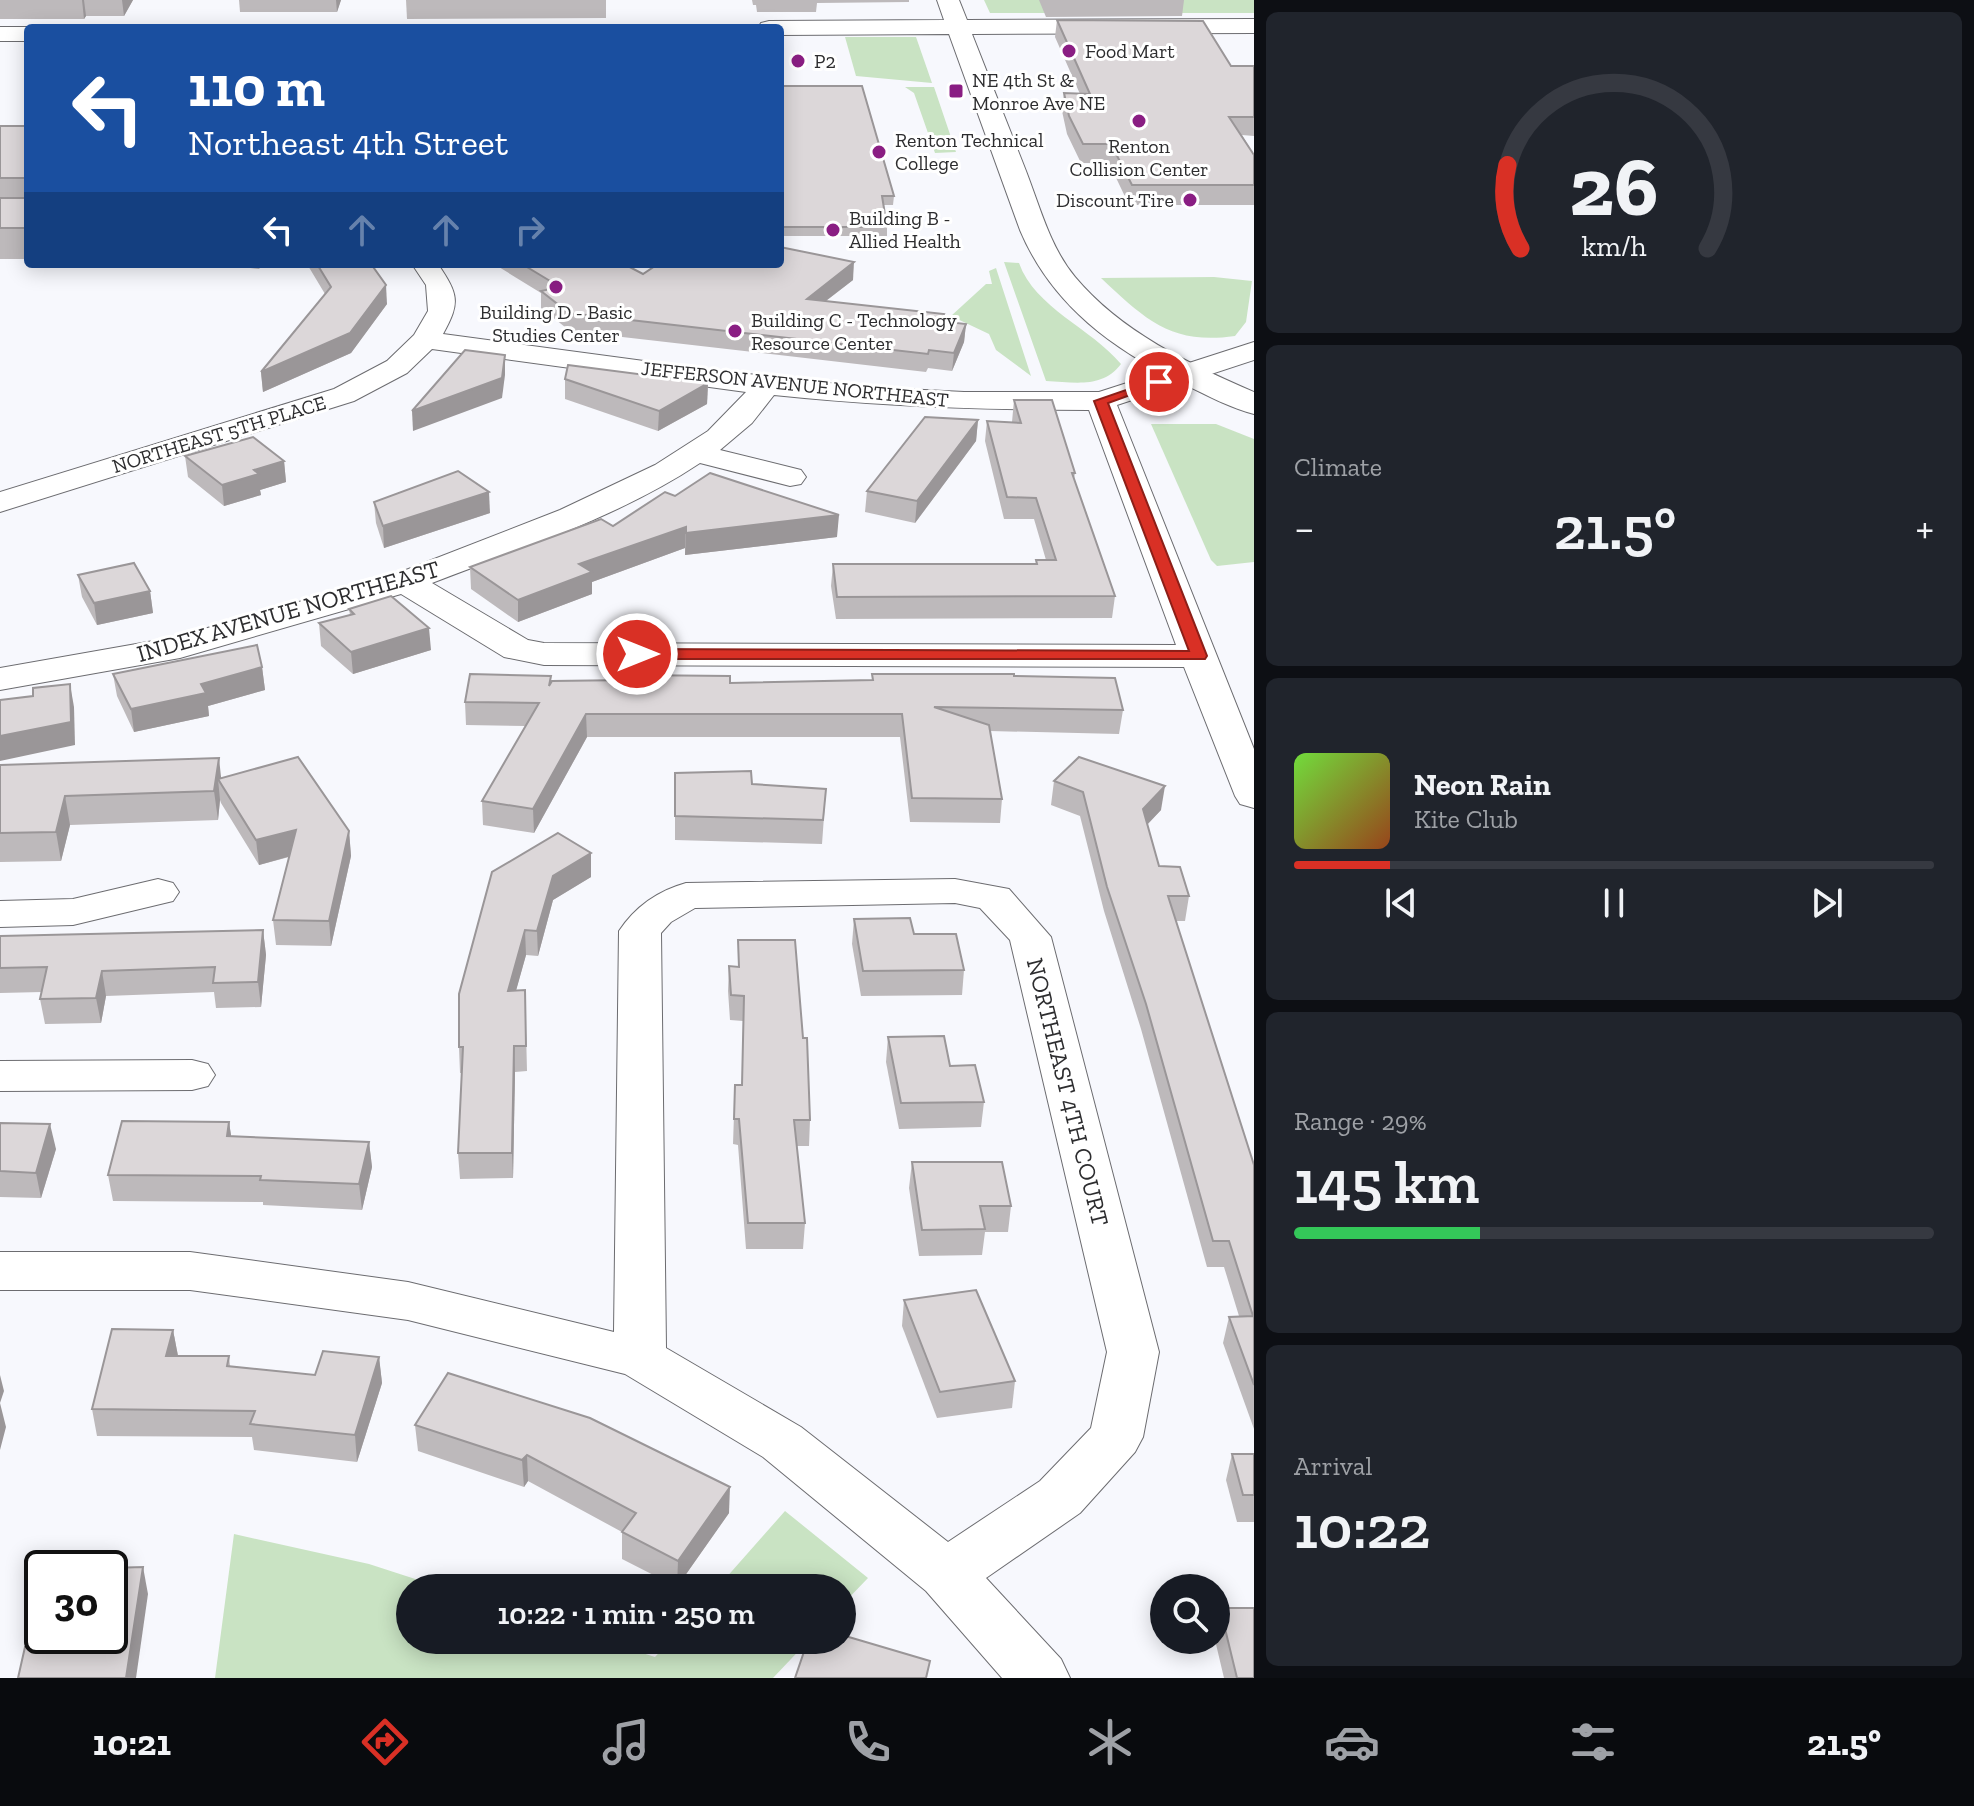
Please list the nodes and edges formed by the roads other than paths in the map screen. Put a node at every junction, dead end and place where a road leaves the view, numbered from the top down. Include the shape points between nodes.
1 (948, 0) edge
2 (958, 26) junction
3 (1254, 26) edge
4 (784, 28) edge
5 (0, 34) edge
6 (24, 34) edge
7 (428, 268) edge
8 (425, 340) junction
9 (1254, 351) edge
10 (1189, 373) junction
11 (766, 385) junction
12 (1101, 401) junction
13 (1254, 404) edge
14 (697, 453) junction
15 (790, 477) dead end
16 (0, 502) edge
17 (405, 582) junction
18 (1199, 656) junction
19 (0, 679) edge
20 (1254, 796) edge
21 (158, 892) dead end
22 (0, 914) edge
23 (192, 1075) dead end
24 (0, 1076) edge
25 (0, 1271) edge
26 (640, 1358) junction
27 (946, 1574) junction
28 (1040, 1678) edge

1 - 2 main road
2 - 3 main road
2 - 4 main road
2 - 10 main road via 1048,260 1105,322
5 - 6 main road
7 - 8 street via 439,285 442,311
8 - 11 street, JEFFERSON AVENUE NORTHEAST
8 - 16 street, NORTHEAST 5TH PLACE via 397,367 344,395
9 - 10 street, JEFFERSON AVENUE NORTHEAST
10 - 12 street, JEFFERSON AVENUE NORTHEAST
10 - 13 main road
11 - 12 street, JEFFERSON AVENUE NORTHEAST via 964,401
11 - 14 street, INDEX AVENUE NORTHEAST via 741,417
12 - 18 street
14 - 15 street
14 - 17 street, INDEX AVENUE NORTHEAST via 571,517
17 - 18 street via 517,649 544,654
17 - 19 street, INDEX AVENUE NORTHEAST via 180,647
18 - 20 street
21 - 22 street via 73,912
23 - 24 street
25 - 26 street via 190,1271 408,1301
26 - 27 street via 782,1442
26 - 27 street, NORTHEAST 4TH COURT via 640,931 656,913 686,896 955,891 994,898 1030,937 1133,1352 1116,1437 1060,1497
27 - 28 street

